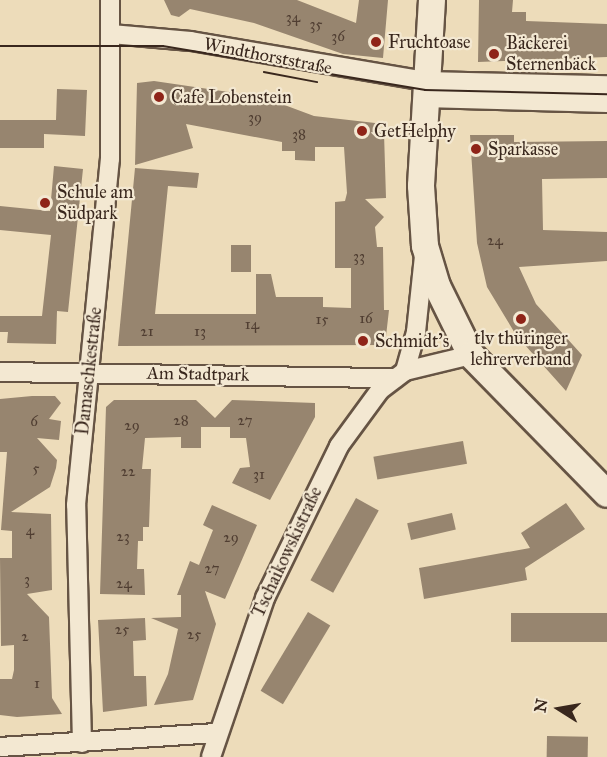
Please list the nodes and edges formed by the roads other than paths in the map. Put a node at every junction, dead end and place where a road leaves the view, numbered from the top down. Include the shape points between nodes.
1 (110, 0) edge
2 (432, 0) edge
3 (111, 34) junction
4 (607, 85) edge
5 (424, 89) junction
6 (607, 103) edge
7 (425, 246) junction
8 (471, 354) junction
9 (0, 372) edge
10 (88, 372) junction
11 (400, 374) junction
12 (607, 494) edge
13 (217, 733) junction
14 (82, 743) junction
15 (0, 747) edge
16 (211, 757) edge

1 - 3 street, Damaschkestraße
2 - 5 street, Tschaikowskistraße
3 - 5 street, Windthorststraße via 191,41
3 - 10 street, Damaschkestraße via 110,159
4 - 5 street
5 - 6 street
5 - 7 street, Tschaikowskistraße
7 - 8 street, Tschaikowskistraße via 449,318
7 - 11 street, Tschaikowskistraße via 416,332
8 - 11 street
8 - 12 street, Tschaikowskistraße
9 - 10 street, Am Stadtpark
10 - 11 street, Am Stadtpark
10 - 14 street, Damaschkestraße via 76,505
11 - 13 street, Tschaikowskistraße via 360,414 305,509 246,644
13 - 14 street
13 - 16 street, Tschaikowskistraße
14 - 15 street

